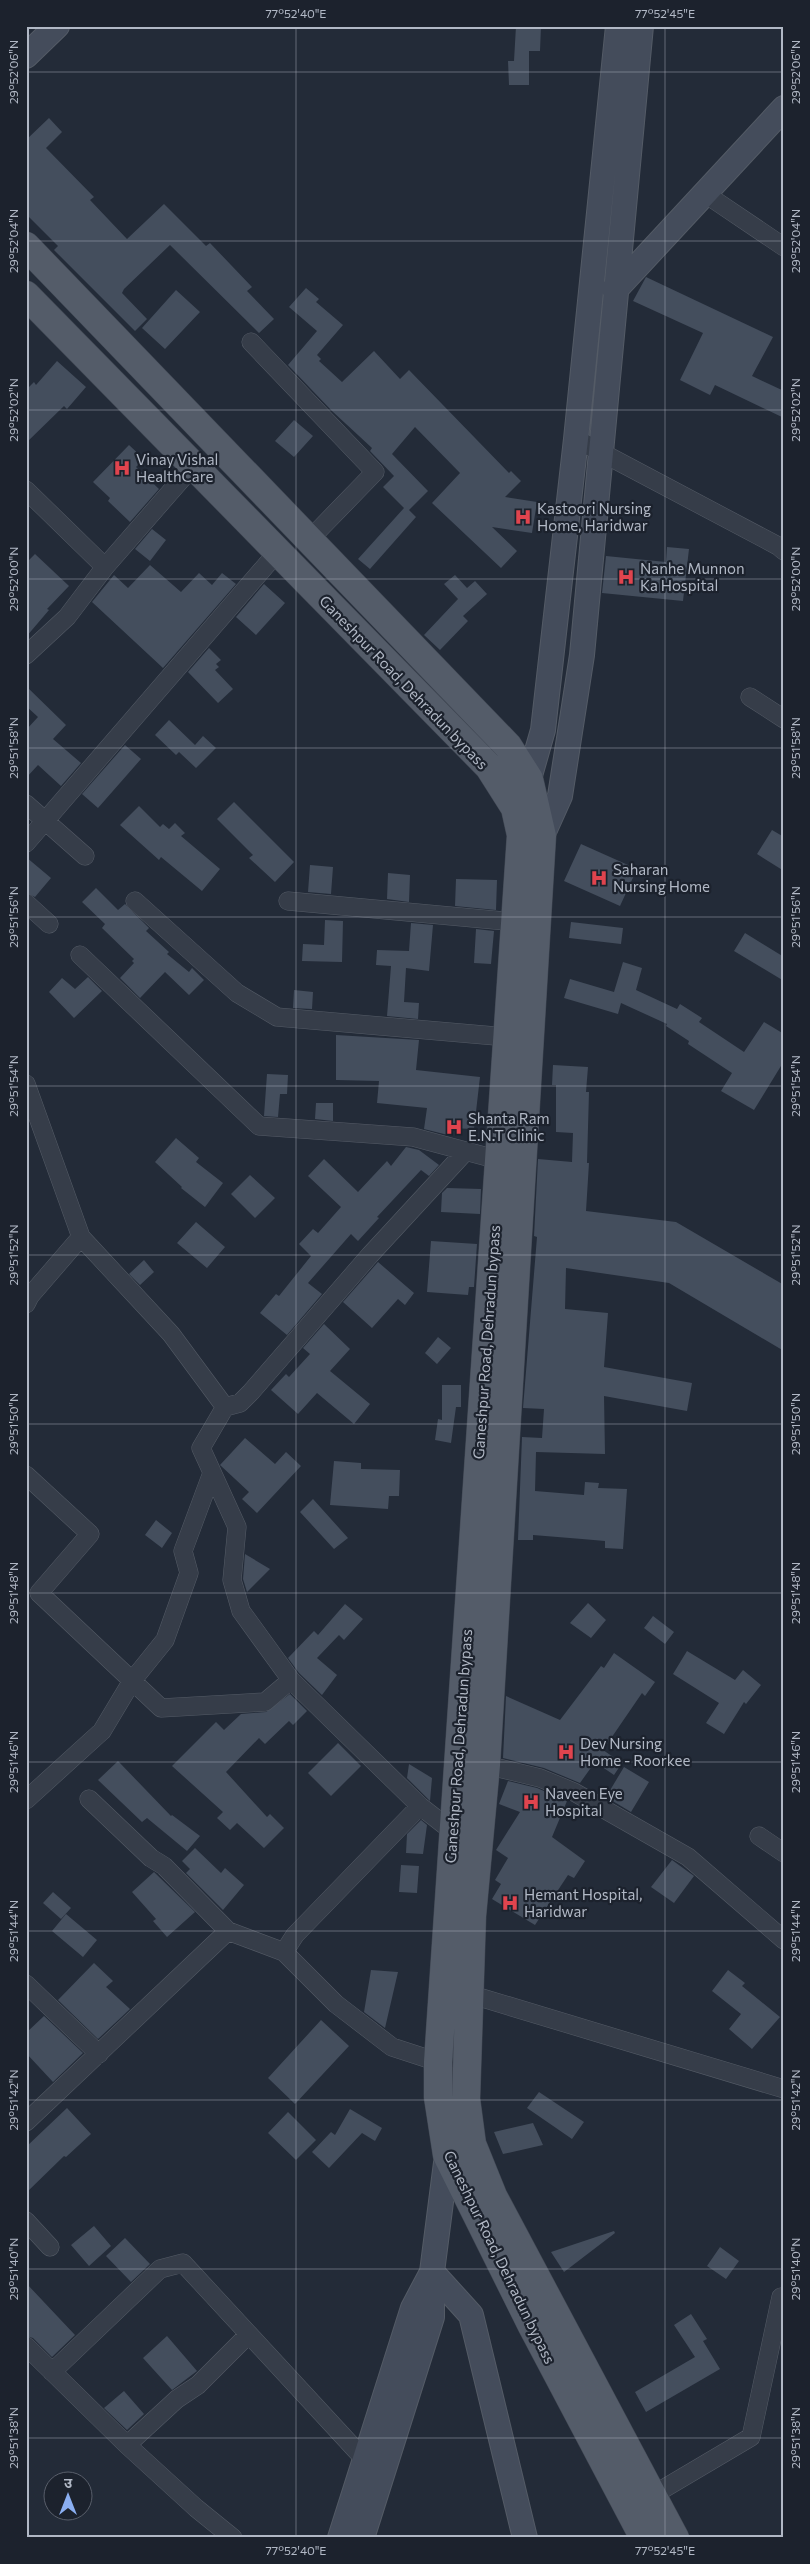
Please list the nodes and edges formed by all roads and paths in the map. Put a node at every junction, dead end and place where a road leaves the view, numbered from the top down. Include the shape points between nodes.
1 (57, 26) edge
2 (618, 26) edge
3 (641, 26) edge
4 (26, 56) edge
5 (784, 108) edge
6 (704, 194) junction
7 (26, 246) edge
8 (784, 247) edge
9 (617, 288) junction
10 (590, 294) junction
11 (29, 304) edge
12 (251, 342) dead end
13 (576, 439) junction
14 (602, 453) junction
15 (193, 466) junction
16 (26, 490) edge
17 (309, 540) junction
18 (784, 551) edge
19 (280, 554) junction
20 (105, 567) junction
21 (26, 655) edge
22 (750, 697) dead end
23 (784, 720) edge
24 (529, 779) junction
25 (26, 804) edge
26 (515, 808) junction
27 (46, 822) junction
28 (542, 836) junction
29 (26, 843) edge
30 (85, 856) dead end
31 (134, 901) dead end
32 (288, 901) dead end
33 (26, 903) edge
34 (515, 922) junction
35 (49, 924) dead end
36 (80, 955) dead end
37 (507, 1037) junction
38 (26, 1084) edge
39 (466, 1151) junction
40 (499, 1160) junction
41 (81, 1237) junction
42 (26, 1304) edge
43 (226, 1407) junction
44 (212, 1473) junction
45 (26, 1475) edge
46 (291, 1680) junction
47 (132, 1681) junction
48 (486, 1765) junction
49 (89, 1799) dead end
50 (26, 1800) edge
51 (420, 1806) junction
52 (452, 1831) junction
53 (759, 1836) dead end
54 (784, 1853) edge
55 (228, 1931) junction
56 (784, 1940) edge
57 (284, 1952) junction
58 (26, 1984) edge
59 (469, 1994) junction
60 (99, 2054) junction
61 (438, 2062) junction
62 (784, 2089) edge
63 (26, 2122) edge
64 (470, 2132) junction
65 (446, 2155) junction
66 (26, 2221) edge
67 (50, 2247) dead end
68 (432, 2272) junction
69 (784, 2298) edge
70 (248, 2335) junction
71 (26, 2346) edge
72 (52, 2372) junction
73 (127, 2445) junction
74 (365, 2460) junction
75 (653, 2495) junction
76 (233, 2538) edge
77 (340, 2538) edge
78 (362, 2538) edge
79 (525, 2538) edge
80 (644, 2538) edge
81 (675, 2538) edge

1 - 4 street
2 - 10 street
3 - 9 street
5 - 6 street
6 - 8 street
6 - 9 street
7 - 17 main road
9 - 10 street
9 - 14 street
10 - 13 street
11 - 15 main road, Ganeshpur Road, Dehradun bypass
12 - 17 street via 375,472
13 - 14 street
13 - 24 street via 542,730
14 - 18 street
14 - 28 street via 582,656 562,787
15 - 19 main road, Ganeshpur Road, Dehradun bypass
15 - 20 street
16 - 20 street
17 - 24 main road via 508,746
19 - 26 main road, Ganeshpur Road, Dehradun bypass via 489,767
19 - 27 street via 268,563
20 - 21 street via 68,616
22 - 23 street
24 - 26 street
24 - 28 main road
25 - 27 street
26 - 34 main road, Ganeshpur Road, Dehradun bypass via 521,835
27 - 29 street
27 - 30 street
28 - 48 main road
31 - 37 street via 237,993 277,1017
32 - 34 street
33 - 35 street
34 - 37 main road, Ganeshpur Road, Dehradun bypass
36 - 39 street via 259,1126 413,1137
37 - 40 main road, Ganeshpur Road, Dehradun bypass
38 - 41 street
39 - 40 street
39 - 43 street via 251,1392 240,1403
40 - 52 main road, Ganeshpur Road, Dehradun bypass
41 - 42 street
41 - 43 street via 171,1334
43 - 44 street via 201,1448
44 - 46 street via 237,1528 232,1580 241,1611
44 - 47 street via 182,1551 189,1573 165,1640
45 - 47 street via 90,1534 39,1593
46 - 47 street via 265,1702 161,1708
46 - 51 street
47 - 50 street via 102,1731
48 - 56 street via 540,1778 574,1792 688,1857
48 - 59 main road via 472,1916
49 - 55 street via 164,1866
51 - 52 street
51 - 57 street via 295,1935
52 - 61 main road, Ganeshpur Road, Dehradun bypass
53 - 54 street
55 - 57 street
55 - 60 street
57 - 61 street via 336,2004 392,2047
58 - 60 street
59 - 62 street
59 - 64 main road via 466,2099
60 - 63 street
61 - 65 main road, Ganeshpur Road, Dehradun bypass via 438,2097
64 - 65 street
64 - 75 main road via 493,2196
65 - 68 street
65 - 80 main road, Ganeshpur Road, Dehradun bypass
66 - 67 street
68 - 74 street via 413,2308
68 - 78 street via 432,2317
68 - 79 street via 471,2315
69 - 75 street via 781,2297 751,2437
70 - 72 street via 183,2263 160,2269
70 - 73 street via 198,2384
70 - 74 street
71 - 72 street
72 - 73 street
73 - 76 street
74 - 77 street
75 - 81 main road

